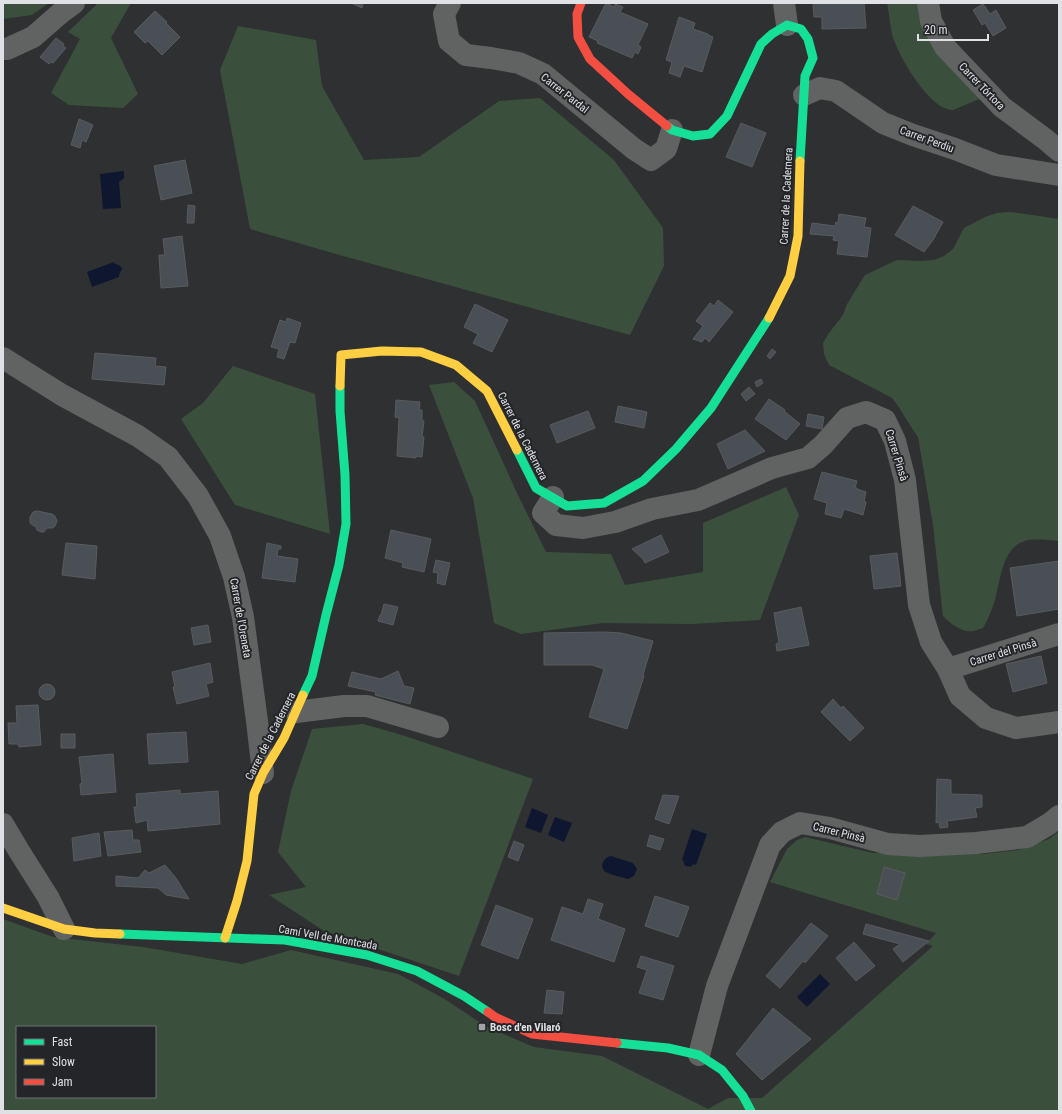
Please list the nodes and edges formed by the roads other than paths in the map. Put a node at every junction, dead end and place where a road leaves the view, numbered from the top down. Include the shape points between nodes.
1 (74, 3) edge
2 (450, 3) edge
3 (581, 3) edge
4 (784, 3) edge
5 (928, 3) edge
6 (787, 25) junction
7 (3, 49) edge
8 (804, 95) junction
9 (672, 130) junction
10 (1059, 151) edge
11 (1059, 175) edge
12 (3, 358) edge
13 (553, 497) junction
14 (1059, 634) edge
15 (948, 669) junction
16 (296, 712) junction
17 (1059, 722) edge
18 (438, 727) dead end
19 (263, 772) junction
20 (1059, 816) edge
21 (3, 824) edge
22 (3, 908) edge
23 (64, 929) junction
24 (225, 938) junction
25 (699, 1055) junction
26 (751, 1111) edge

1 - 7 street via 33,37
2 - 9 street, Carrer Pardal via 444,14 448,41 466,55 519,63 543,74 651,160 666,149
3 - 9 street via 577,14 578,37 590,59
4 - 6 street
5 - 10 street, Carrer Tórtora via 931,21 945,47 1002,107
6 - 8 street, Carrer de la Cadernera via 801,29 808,39 813,58 805,76
6 - 9 street via 761,44 727,116 710,134 693,136
8 - 11 street, Carrer Perdiu via 820,88 836,91 883,123 914,135 996,165
8 - 13 street, Carrer de la Cadernera via 798,236 790,276 767,321 711,408 676,449 643,481 604,503 567,506
12 - 19 street, Carrer de l'Oreneta via 62,395 138,436 168,457 198,496 220,536 234,577 242,617
13 - 15 street, Carrer Pinsà via 543,513 556,525 583,528 616,522 652,509 698,500 772,468 808,458 847,418 866,412 885,420 895,441 905,480 919,605 931,642
13 - 16 street, Carrer de la Cadernera via 536,488 487,391 456,365 422,352 382,351 341,355 340,411 346,524 339,565 312,676
14 - 15 street, Carrer del Pinsà
15 - 17 street, Carrer Pinsà via 960,696 986,718 1016,728
16 - 18 street via 367,706
16 - 19 street, Carrer de la Cadernera via 284,738
19 - 24 street, Carrer de la Cadernera via 254,794 247,861
20 - 25 street, Carrer Pinsà via 1027,837 976,843 919,846 888,844 830,828 800,823 782,832 770,846 717,986
21 - 23 street via 48,897
22 - 23 street, Camí Vell de Montcada
23 - 24 street, Camí Vell de Montcada via 94,933
24 - 25 street, Camí Vell de Montcada via 285,940 367,955 417,971 464,996 495,1017 532,1034 668,1048
25 - 26 street, Camí Vell de Montcada via 722,1070 744,1096

